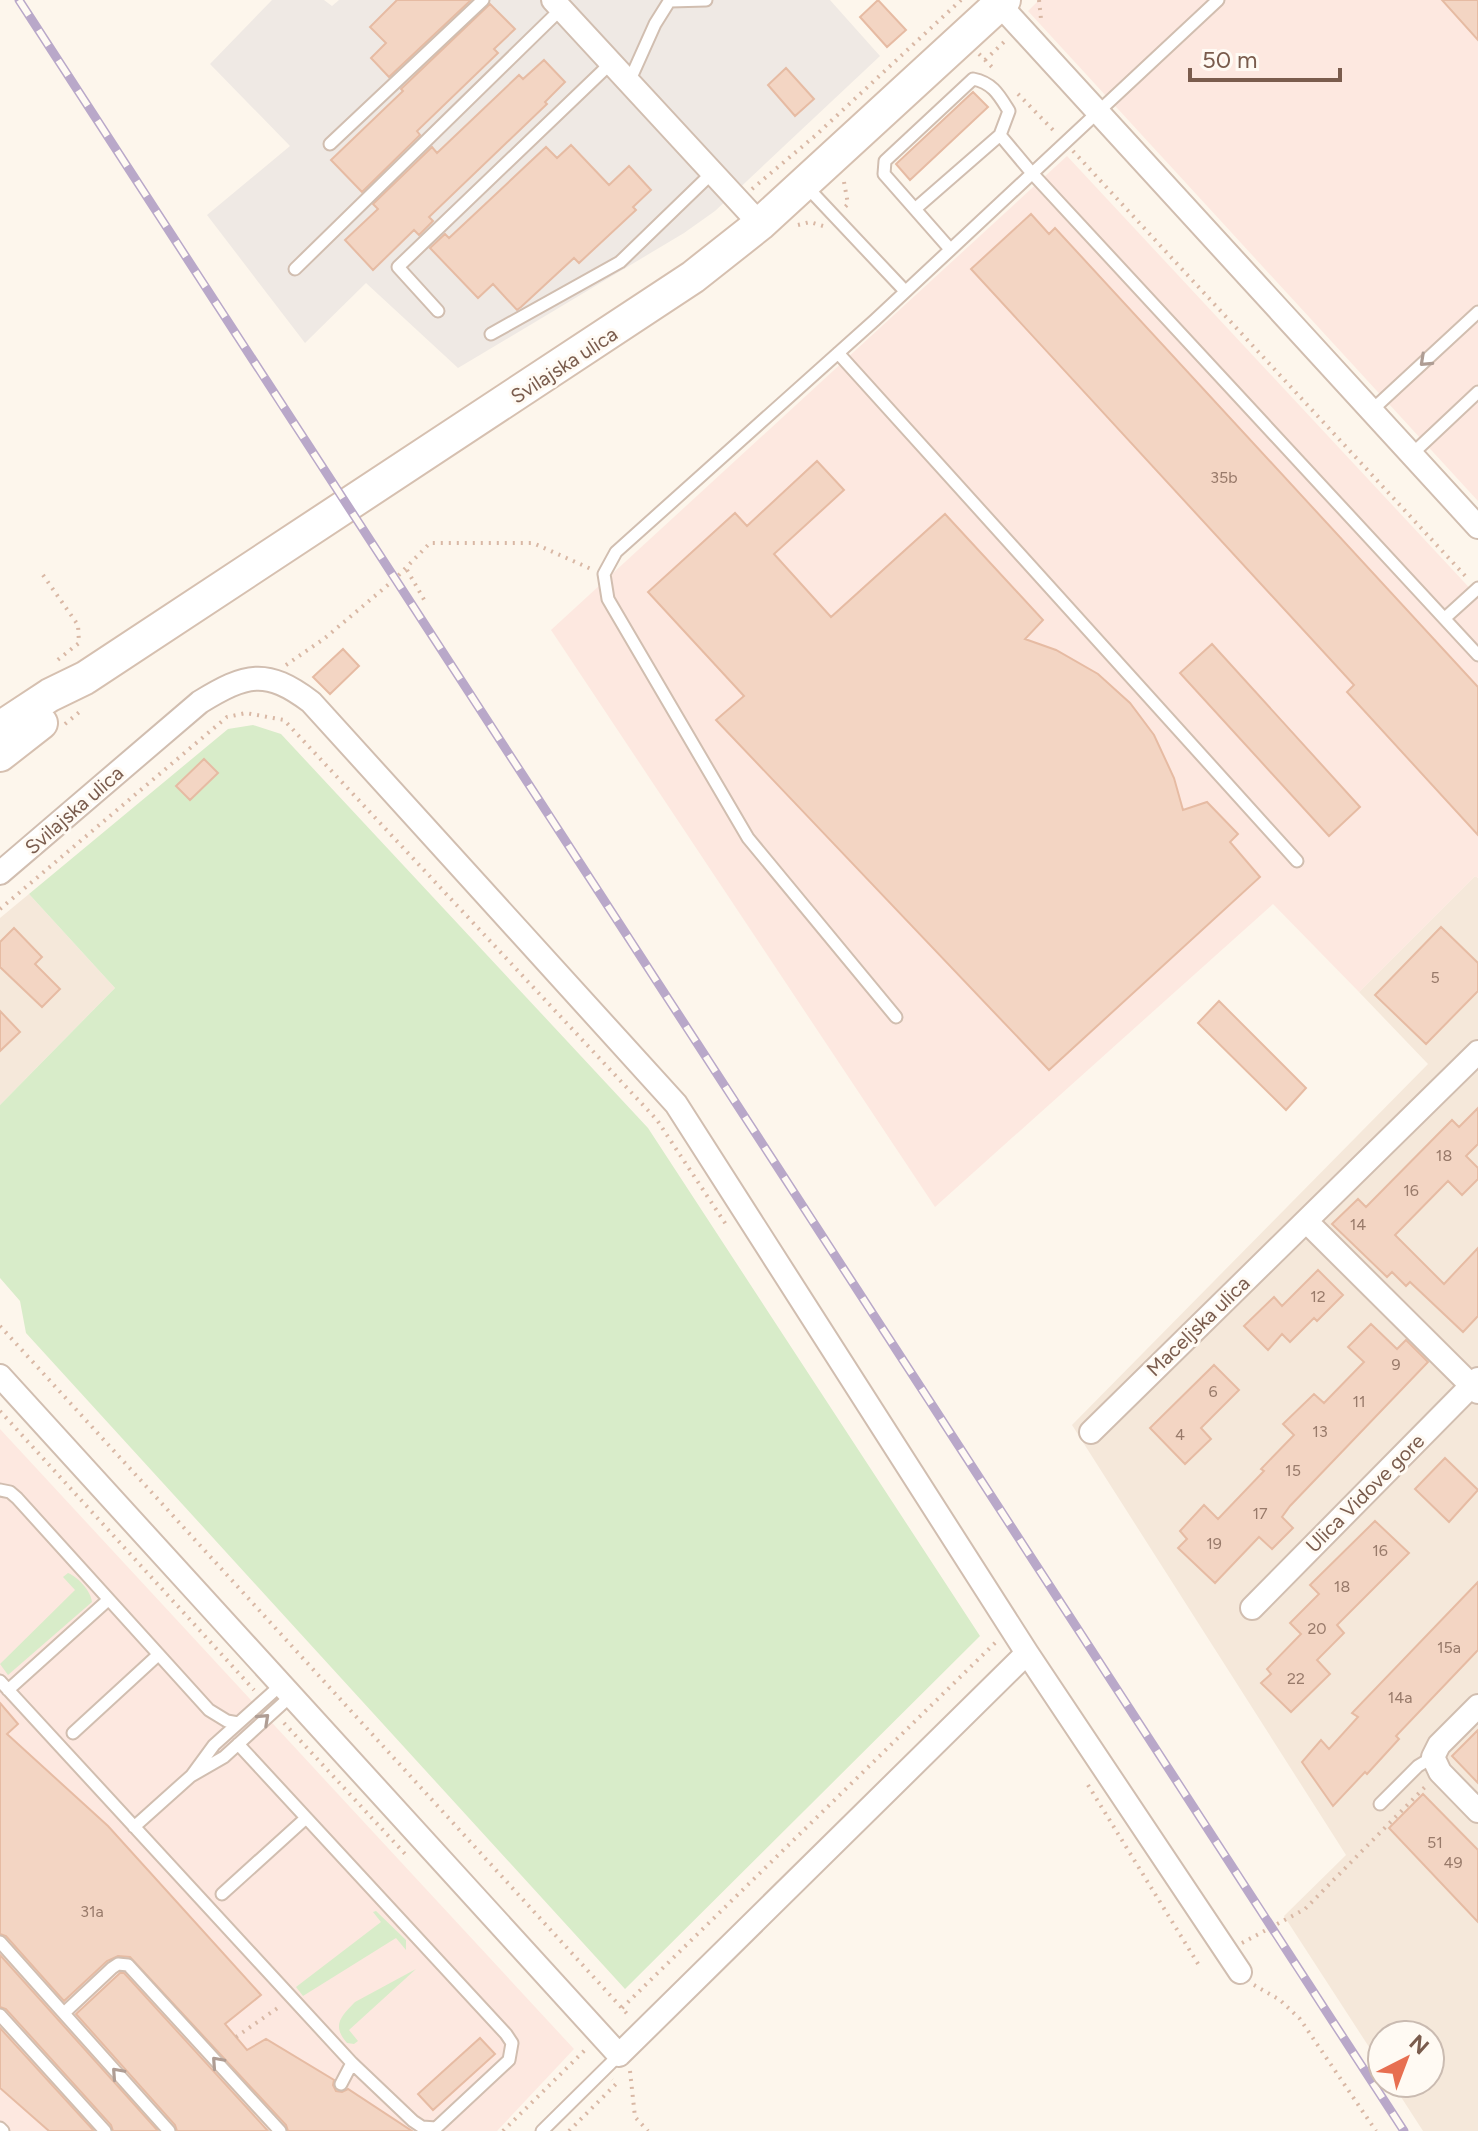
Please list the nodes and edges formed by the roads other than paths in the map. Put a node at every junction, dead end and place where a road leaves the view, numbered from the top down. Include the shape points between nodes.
1 (483, 0) edge
2 (670, 0) edge
3 (706, 0) edge
4 (1218, 0) edge
5 (1001, 2) edge
6 (557, 4) edge
7 (611, 63) junction
8 (629, 82) junction
9 (1098, 112) junction
10 (1000, 135) junction
11 (330, 144) dead end
12 (1031, 172) junction
13 (712, 173) junction
14 (805, 184) junction
15 (915, 209) junction
16 (776, 225) junction
17 (950, 249) junction
18 (295, 269) dead end
19 (905, 291) junction
20 (438, 311) dead end
21 (1478, 312) edge
22 (491, 334) dead end
23 (838, 353) junction
24 (1478, 392) edge
25 (1371, 411) junction
26 (1411, 455) junction
27 (1478, 527) edge
28 (1477, 588) edge
29 (1445, 618) junction
30 (1478, 655) edge
31 (86, 692) junction
32 (0, 728) edge
33 (0, 755) edge
34 (1297, 861) dead end
35 (0, 873) edge
36 (896, 1017) dead end
37 (1478, 1052) edge
38 (1306, 1221) junction
39 (0, 1376) edge
40 (1476, 1385) edge
41 (1091, 1432) dead end
42 (0, 1490) edge
43 (108, 1600) junction
44 (1252, 1608) dead end
45 (158, 1655) junction
46 (1020, 1659) junction
47 (4, 1686) edge
48 (287, 1689) junction
49 (1478, 1706) edge
50 (238, 1723) junction
51 (73, 1733) dead end
52 (238, 1744) junction
53 (1436, 1765) junction
54 (191, 1776) junction
55 (1380, 1804) dead end
56 (1478, 1811) edge
57 (306, 1818) junction
58 (134, 1827) junction
59 (222, 1894) dead end
60 (0, 1942) edge
61 (1240, 1972) road end
62 (64, 2013) junction
63 (0, 2015) edge
64 (619, 2055) junction
65 (352, 2063) junction
66 (341, 2084) dead end
67 (430, 2130) edge
68 (105, 2131) edge
69 (169, 2131) edge
70 (280, 2131) edge
71 (542, 2131) edge

1 - 11 lane
2 - 3 lane
2 - 8 lane
4 - 9 lane
5 - 9 street
5 - 14 main road, Svilajska ulica
6 - 7 street
6 - 18 lane
7 - 8 street
7 - 20 lane via 398,267
8 - 13 street
9 - 12 lane
9 - 25 street
10 - 12 lane
10 - 15 lane
10 - 15 lane via 1009,111 987,82 973,79 885,161 884,174
12 - 17 lane
12 - 29 lane
13 - 16 street
13 - 22 lane via 620,262
14 - 16 main road, Svilajska ulica
14 - 19 lane
15 - 17 lane
16 - 31 main road, Svilajska ulica
17 - 19 lane
19 - 23 lane
21 -> 25 lane
23 - 34 lane
23 - 36 lane via 616,552 604,574 608,599 748,838
24 - 26 lane
25 - 26 street
26 - 27 street
28 - 29 lane
29 - 30 lane
31 - 32 main road, Svilajska ulica via 50,695
31 - 33 main road, Svilajska ulica
35 - 46 street, Svilajska ulica via 200,702 245,679 289,686 329,721 676,1104
37 - 38 street, Maceljska ulica
38 - 40 street
38 - 41 street, Maceljska ulica
39 - 48 street
40 - 44 street, Ulica Vidove gore
42 - 43 lane via 17,1498
43 - 45 lane
43 - 47 lane
45 - 50 lane via 217,1717
45 - 51 lane
46 - 61 street
46 - 64 street
47 - 58 lane
48 - 50 lane via 263,1700
52 -> 48 lane via 273,1711
48 - 64 street
49 - 53 street via 1439,1745
50 - 54 lane
52 - 54 lane
52 - 57 lane
53 - 55 lane via 1418,1766
53 - 56 street
54 - 58 lane
57 - 59 lane
57 - 67 lane via 512,2043 509,2060 499,2071
58 - 65 lane
60 - 62 lane
69 -> 62 lane
70 -> 62 lane via 128,1965 112,1968
63 - 68 lane
64 - 71 lane
65 - 66 lane
65 - 67 lane via 413,2121

